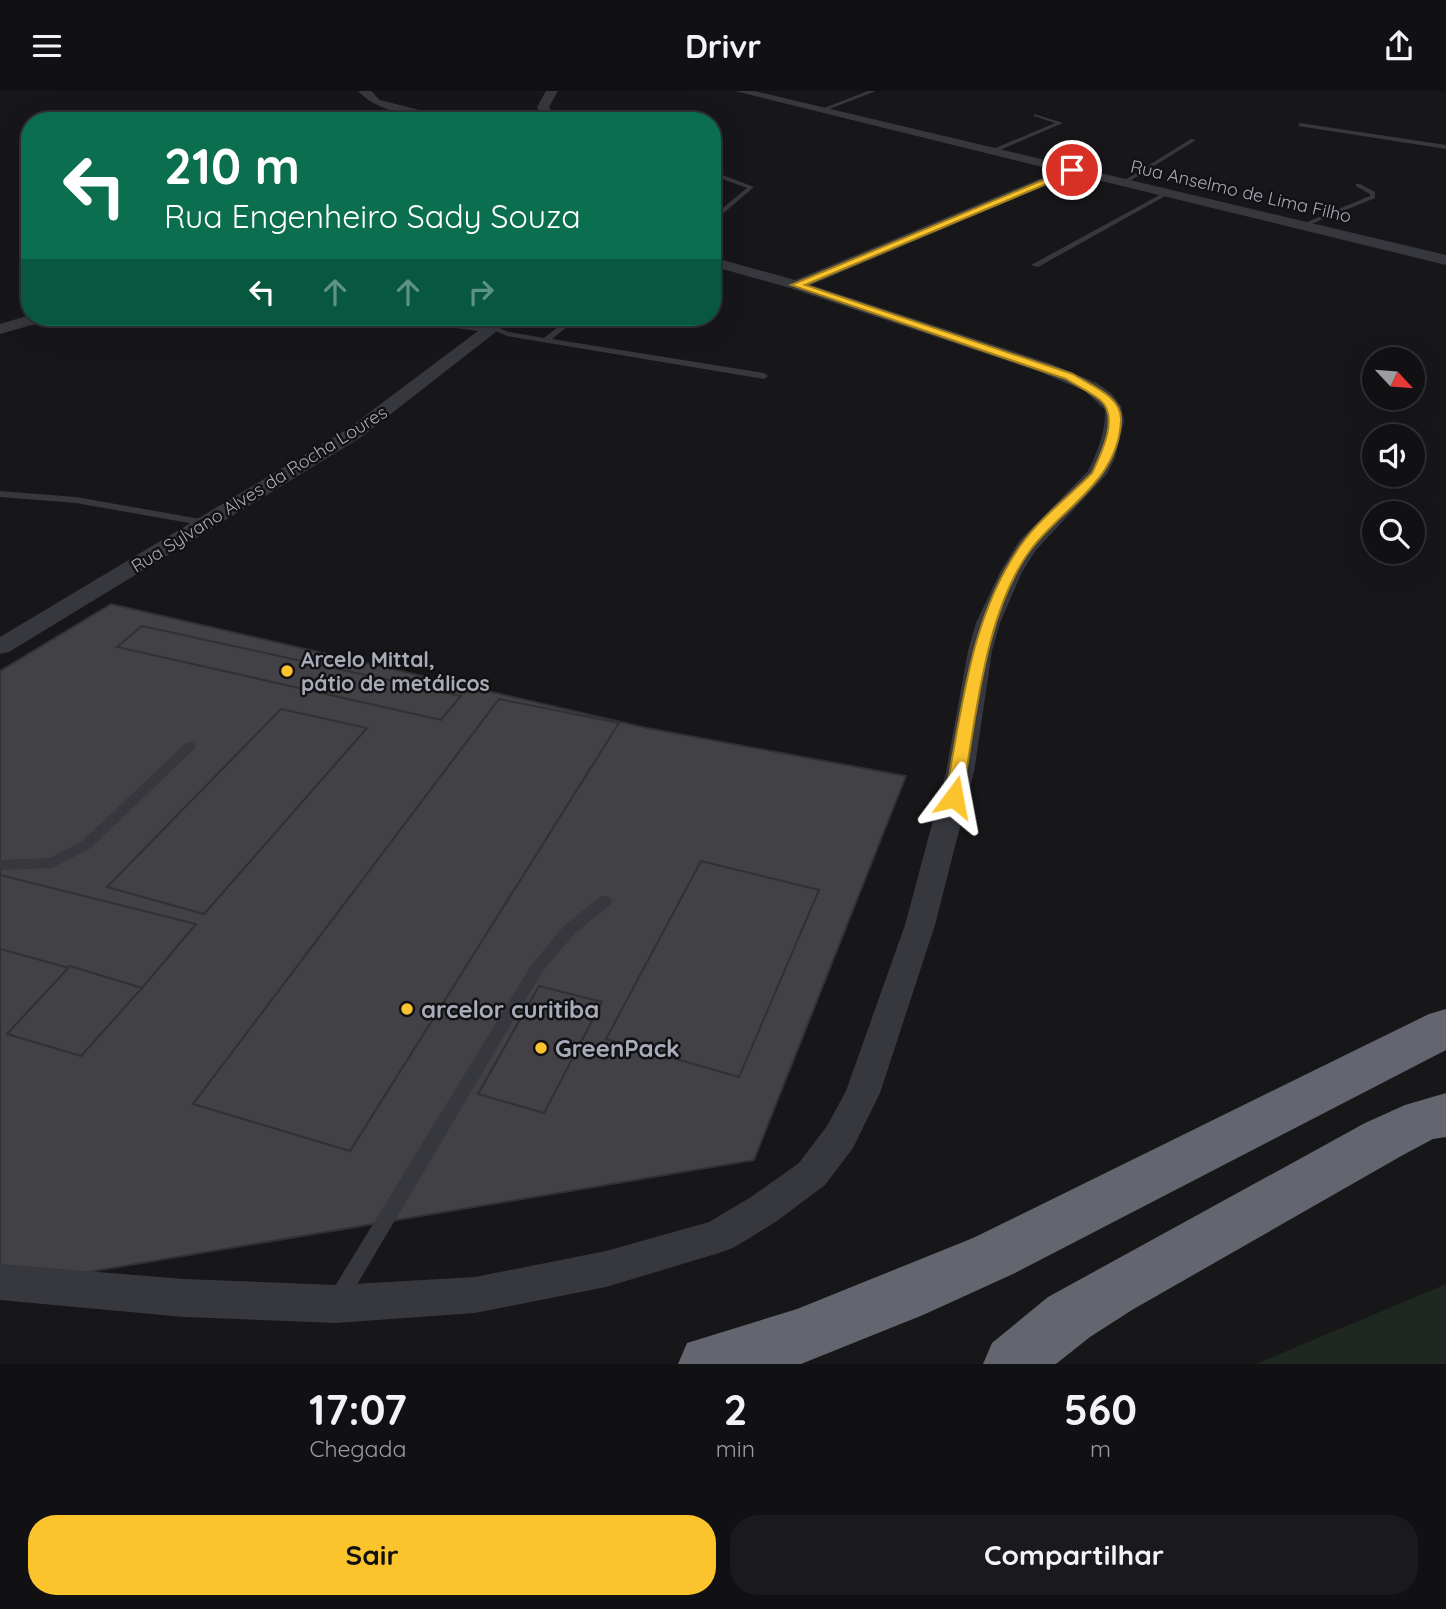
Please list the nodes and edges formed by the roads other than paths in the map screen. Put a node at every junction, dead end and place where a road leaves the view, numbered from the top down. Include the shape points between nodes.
1 (365, 91) edge
2 (551, 91) edge
3 (741, 91) edge
4 (873, 91) edge
5 (822, 110) junction
6 (417, 112) edge
7 (546, 112) edge
8 (1036, 115) dead end
9 (1300, 125) dead end
10 (1193, 140) dead end
11 (1446, 147) edge
12 (993, 151) junction
13 (1072, 170) junction
14 (721, 176) edge
15 (1123, 183) junction
16 (1358, 185) dead end
17 (1167, 193) junction
18 (721, 213) edge
19 (1302, 226) junction
20 (1446, 260) edge
21 (721, 264) edge
22 (1035, 265) dead end
23 (796, 285) junction
24 (21, 323) edge
25 (495, 326) edge
26 (502, 326) edge
27 (564, 326) edge
28 (0, 329) edge
29 (546, 340) junction
30 (764, 376) dead end
31 (0, 494) edge
32 (206, 523) junction
33 (0, 647) edge
34 (190, 746) dead end
35 (0, 865) edge
36 (605, 901) dead end
37 (1446, 1028) edge
38 (1446, 1115) edge
39 (0, 1282) edge
40 (335, 1304) junction
41 (708, 1364) edge
42 (1013, 1364) edge

1 - 6 street via 376,102
2 - 7 street via 543,107
3 - 5 street, Rua Anselmo de Lima Filho
4 - 5 lane
5 - 12 street, Rua Anselmo de Lima Filho
8 - 12 lane via 1060,123
9 - 11 lane
10 - 15 lane
12 - 13 street, Rua Anselmo de Lima Filho
13 - 15 street, Rua Anselmo de Lima Filho
13 - 23 street
14 - 18 lane via 751,187
15 - 17 street, Rua Anselmo de Lima Filho
16 - 19 lane via 1373,197
17 - 19 street, Rua Anselmo de Lima Filho
17 - 22 lane
19 - 20 street, Rua Anselmo de Lima Filho
21 - 23 street
23 - 40 street via 1070,377 1105,398 1115,421 1097,474 1027,546 988,623 942,849 863,1093 840,1137 812,1174 719,1236 606,1269 475,1295
24 - 28 street
25 - 32 street, Rua Sylvano Alves da Rocha Loures via 353,434
26 - 29 lane via 507,334
27 - 29 lane
29 - 30 lane
31 - 32 lane via 76,500
32 - 33 street, Rua Sylvano Alves da Rocha Loures
34 - 35 lane via 86,845 52,863
36 - 40 lane via 570,929 537,968
37 - 41 highway via 993,1256 797,1337
38 - 42 highway via 1423,1120 1384,1139 1118,1288 1072,1315
39 - 40 street via 184,1298

